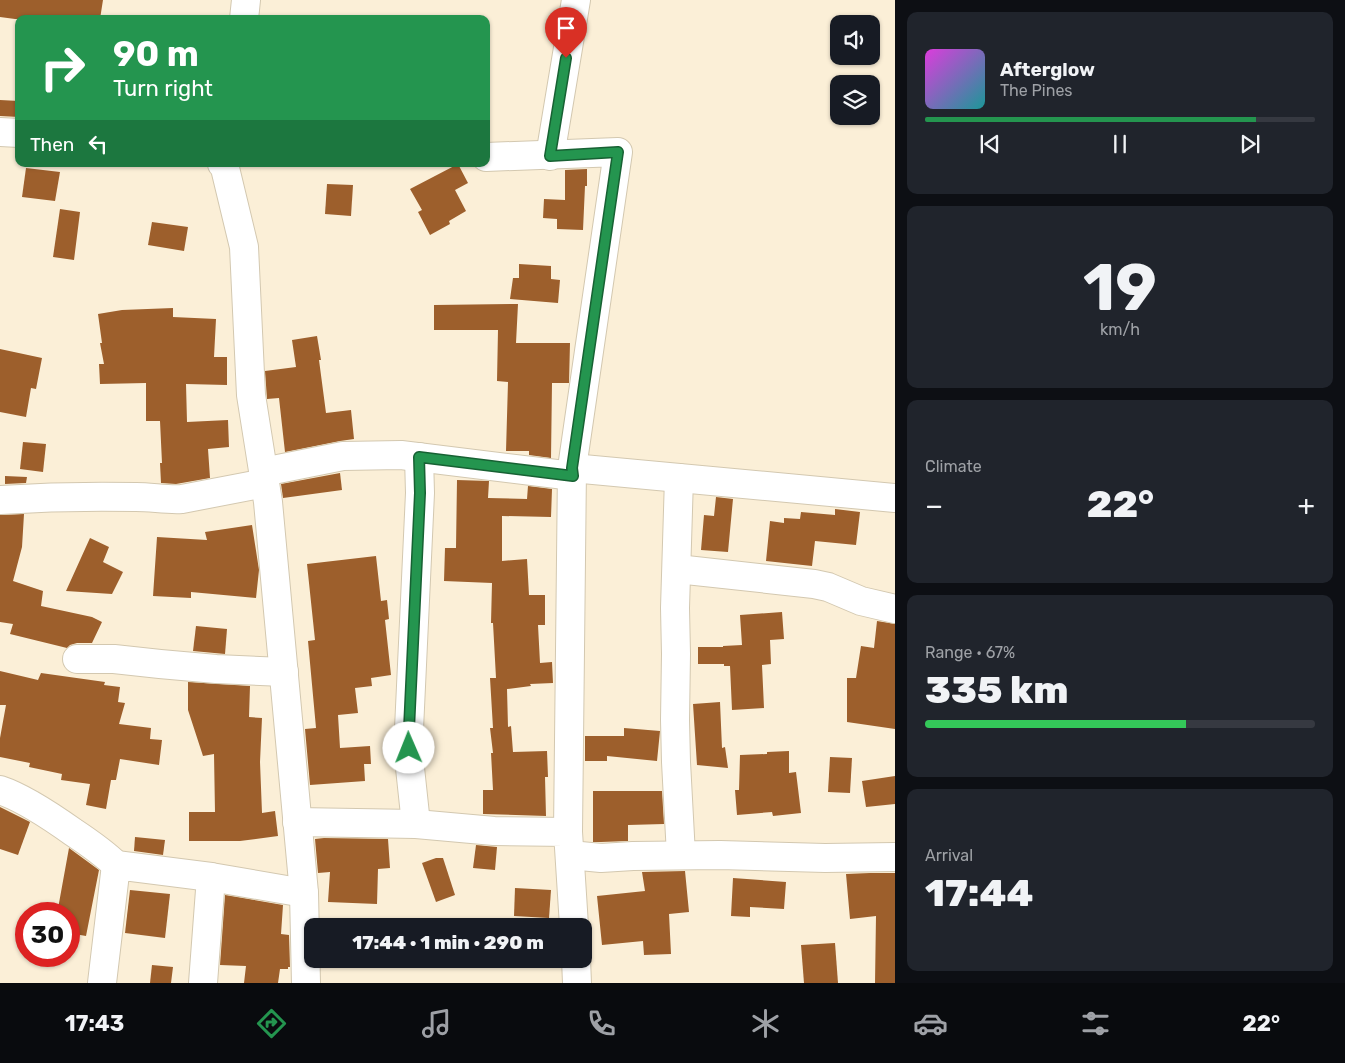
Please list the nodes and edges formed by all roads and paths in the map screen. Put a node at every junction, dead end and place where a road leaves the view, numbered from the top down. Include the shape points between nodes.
1 (246, 0) edge
2 (576, 0) edge
3 (244, 15) edge
4 (0, 132) edge
5 (15, 133) edge
6 (550, 156) junction
7 (490, 157) edge
8 (224, 167) edge
9 (419, 457) junction
10 (572, 472) junction
11 (264, 477) junction
12 (679, 478) junction
13 (895, 498) edge
14 (0, 500) edge
15 (677, 569) junction
16 (895, 609) edge
17 (77, 659) dead end
18 (284, 672) junction
19 (0, 790) edge
20 (297, 822) junction
21 (416, 824) junction
22 (569, 843) junction
23 (681, 855) junction
24 (895, 857) edge
25 (116, 864) junction
26 (211, 877) junction
27 (304, 893) junction
28 (574, 918) edge
29 (576, 968) edge
30 (102, 983) edge
31 (203, 983) edge
32 (306, 983) edge
33 (577, 983) edge

1 - 3 street
2 - 6 street
4 - 5 street
6 - 7 street
6 - 10 street via 618,152
8 - 11 street via 244,247 251,395
9 - 10 street
9 - 11 street via 344,456
9 - 21 street via 409,729
10 - 12 street
10 - 22 street
11 - 14 street via 182,500 63,496
11 - 18 street
12 - 13 street
12 - 15 street
15 - 16 street via 814,584
15 - 23 street via 675,745
17 - 18 street
18 - 20 street
19 - 25 street via 50,816
20 - 21 street
20 - 27 street
21 - 22 street
22 - 23 street via 601,858
22 - 28 street
23 - 24 street
25 - 26 street
25 - 30 street
26 - 27 street
26 - 31 street
27 - 32 street
29 - 33 street

